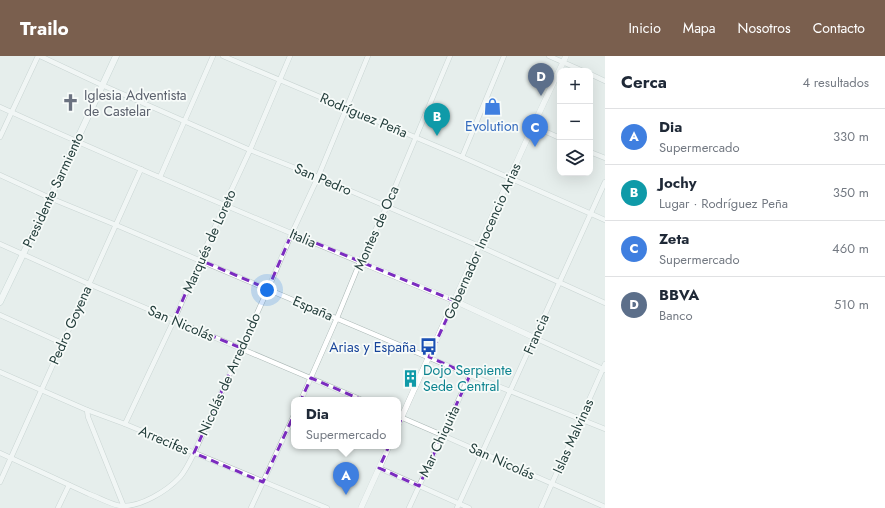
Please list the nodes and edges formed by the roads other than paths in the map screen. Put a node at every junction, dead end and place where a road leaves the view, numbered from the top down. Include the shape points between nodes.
1 (39, 56) edge
2 (116, 56) edge
3 (213, 56) edge
4 (223, 56) edge
5 (290, 56) edge
6 (368, 56) edge
7 (450, 56) edge
8 (504, 56) edge
9 (549, 56) edge
10 (566, 56) edge
11 (564, 62) junction
12 (577, 68) edge
13 (593, 75) edge
14 (280, 80) junction
15 (605, 81) edge
16 (102, 85) junction
17 (0, 106) edge
18 (347, 108) junction
19 (12, 112) junction
20 (185, 121) junction
21 (533, 126) junction
22 (0, 137) edge
23 (416, 137) junction
24 (557, 137) edge
25 (76, 141) junction
26 (250, 150) junction
27 (593, 153) edge
28 (462, 157) junction
29 (605, 158) edge
30 (141, 169) junction
31 (0, 175) edge
32 (160, 177) junction
33 (318, 177) junction
34 (510, 178) junction
35 (605, 182) edge
36 (50, 198) junction
37 (224, 204) junction
38 (387, 206) junction
39 (591, 214) junction
40 (605, 220) edge
41 (116, 224) junction
42 (292, 233) junction
43 (0, 244) edge
44 (479, 246) junction
45 (22, 254) junction
46 (200, 260) junction
47 (360, 262) junction
48 (559, 283) junction
49 (88, 284) junction
50 (268, 289) junction
51 (455, 301) junction
52 (0, 302) edge
53 (605, 303) edge
54 (0, 316) edge
55 (337, 318) junction
56 (174, 320) junction
57 (535, 338) junction
58 (62, 343) junction
59 (241, 348) junction
60 (429, 357) junction
61 (604, 368) edge
62 (0, 372) edge
63 (470, 374) junction
64 (311, 378) junction
65 (41, 390) junction
66 (510, 391) junction
67 (302, 397) edge
68 (355, 397) edge
69 (88, 410) junction
70 (401, 415) edge
71 (401, 417) edge
72 (580, 419) junction
73 (291, 421) edge
74 (125, 424) junction
75 (605, 429) edge
76 (442, 435) junction
77 (388, 449) edge
78 (482, 452) junction
79 (0, 453) edge
80 (194, 453) junction
81 (11, 458) junction
82 (379, 468) junction
83 (0, 482) edge
84 (263, 482) junction
85 (551, 484) junction
86 (69, 485) junction
87 (419, 486) junction
88 (458, 506) edge
89 (604, 506) edge
90 (124, 507) edge
91 (58, 508) edge
92 (251, 508) edge
93 (327, 508) edge
94 (361, 508) edge
95 (409, 508) edge
96 (469, 508) edge
97 (541, 508) edge

1 - 16 street, San Pedro
1 - 19 street
2 - 16 main road, Presidente Sarmiento
3 - 20 street
4 - 14 street, Rodríguez Peña
5 - 14 street, Marqués de Loreto
6 - 18 street, Nicolás de Arredondo
7 - 23 street, Montes de Oca
8 - 28 street
9 - 11 street
10 - 11 street, Gobernador Inocencio Arias
11 - 12 street
11 - 21 street, Gobernador Inocencio Arias
13 - 15 street
14 - 18 street, Rodríguez Peña
14 - 26 street, Marqués de Loreto
16 - 20 street, San Pedro
16 - 25 main road, Presidente Sarmiento
17 - 19 street, Italia
18 - 23 street, Rodríguez Peña
18 - 33 street, Nicolás de Arredondo
19 - 22 street
19 - 25 street, Italia
20 - 26 street, San Pedro
20 - 32 street
21 - 24 street
21 - 34 street, Gobernador Inocencio Arias
23 - 28 street, Rodríguez Peña
23 - 38 street, Montes de Oca
25 - 30 street, Italia
25 - 36 main road, Presidente Sarmiento
26 - 33 street, San Pedro
26 - 37 street, Marqués de Loreto
27 - 29 street
28 - 34 street, Rodríguez Peña
30 - 32 street, Italia
30 - 41 street, Pedro Goyena
31 - 36 street, España
32 - 37 street, Italia
33 - 38 street, San Pedro
33 - 42 street, Nicolás de Arredondo
34 - 39 street, Rodríguez Peña
34 - 44 street, Gobernador Inocencio Arias
35 - 39 street, Francia
36 - 41 street, España
36 - 45 main road, Presidente Sarmiento
37 - 42 street, Italia
37 - 46 street, Marqués de Loreto
38 - 44 street, San Pedro
38 - 47 street, Montes de Oca
39 - 40 street, Rodríguez Peña
39 - 48 street, Francia
41 - 46 street, España
41 - 49 street, Pedro Goyena
42 - 47 street, Italia
42 - 50 street, Nicolás de Arredondo
43 - 45 street, San Nicolás
44 - 48 street, San Pedro
44 - 51 street, Gobernador Inocencio Arias
45 - 49 street, San Nicolás
45 - 52 main road, Presidente Sarmiento
46 - 50 street, España
46 - 56 street, Marqués de Loreto
47 - 51 street, Italia
47 - 55 street, Montes de Oca
48 - 53 street, San Pedro
48 - 57 street, Francia
49 - 56 street, San Nicolás
49 - 58 street, Pedro Goyena
50 - 55 street, España
50 - 59 street, Nicolás de Arredondo
51 - 57 street, Italia
51 - 60 street, Gobernador Inocencio Arias
54 - 58 street
55 - 60 street, España
55 - 64 street, Montes de Oca
56 - 59 street, San Nicolás
56 - 74 street, Marqués de Loreto
57 - 61 street, Italia
57 - 66 street, Francia
58 - 65 street, Pedro Goyena
59 - 64 street, San Nicolás
59 - 80 street, Nicolás de Arredondo
60 - 63 street, España
60 - 70 street, Gobernador Inocencio Arias
61 - 72 street, Islas Malvinas
62 - 65 street, Arrecifes
63 - 66 street, España
63 - 76 street, Mar Chiquita
64 - 67 street, Montes de Oca
64 - 68 street, San Nicolás
65 - 69 street, Arrecifes
65 - 81 street, Pedro Goyena
66 - 72 street, España
66 - 78 street, Francia
69 - 74 street, Arrecifes
69 - 90 street via 88,416
71 - 76 street, San Nicolás
72 - 75 street, España
72 - 85 street, Islas Malvinas
73 - 84 street
74 - 80 street, Arrecifes
76 - 78 street, San Nicolás
76 - 87 street, Mar Chiquita
77 - 82 street
78 - 85 street, San Nicolás
78 - 88 street, Francia
79 - 81 street
80 - 84 street, Arrecifes
80 - 90 street, Nicolás de Arredondo via 186,469 166,489 144,501
81 - 83 street, Pedro Goyena
81 - 86 street
82 - 87 street
82 - 94 street
84 - 92 street
84 - 93 street, Arrecifes
85 - 89 street, San Nicolás
85 - 97 street, Islas Malvinas
86 - 90 street
86 - 91 street
87 - 88 street
87 - 95 street, Mar Chiquita
88 - 96 street

